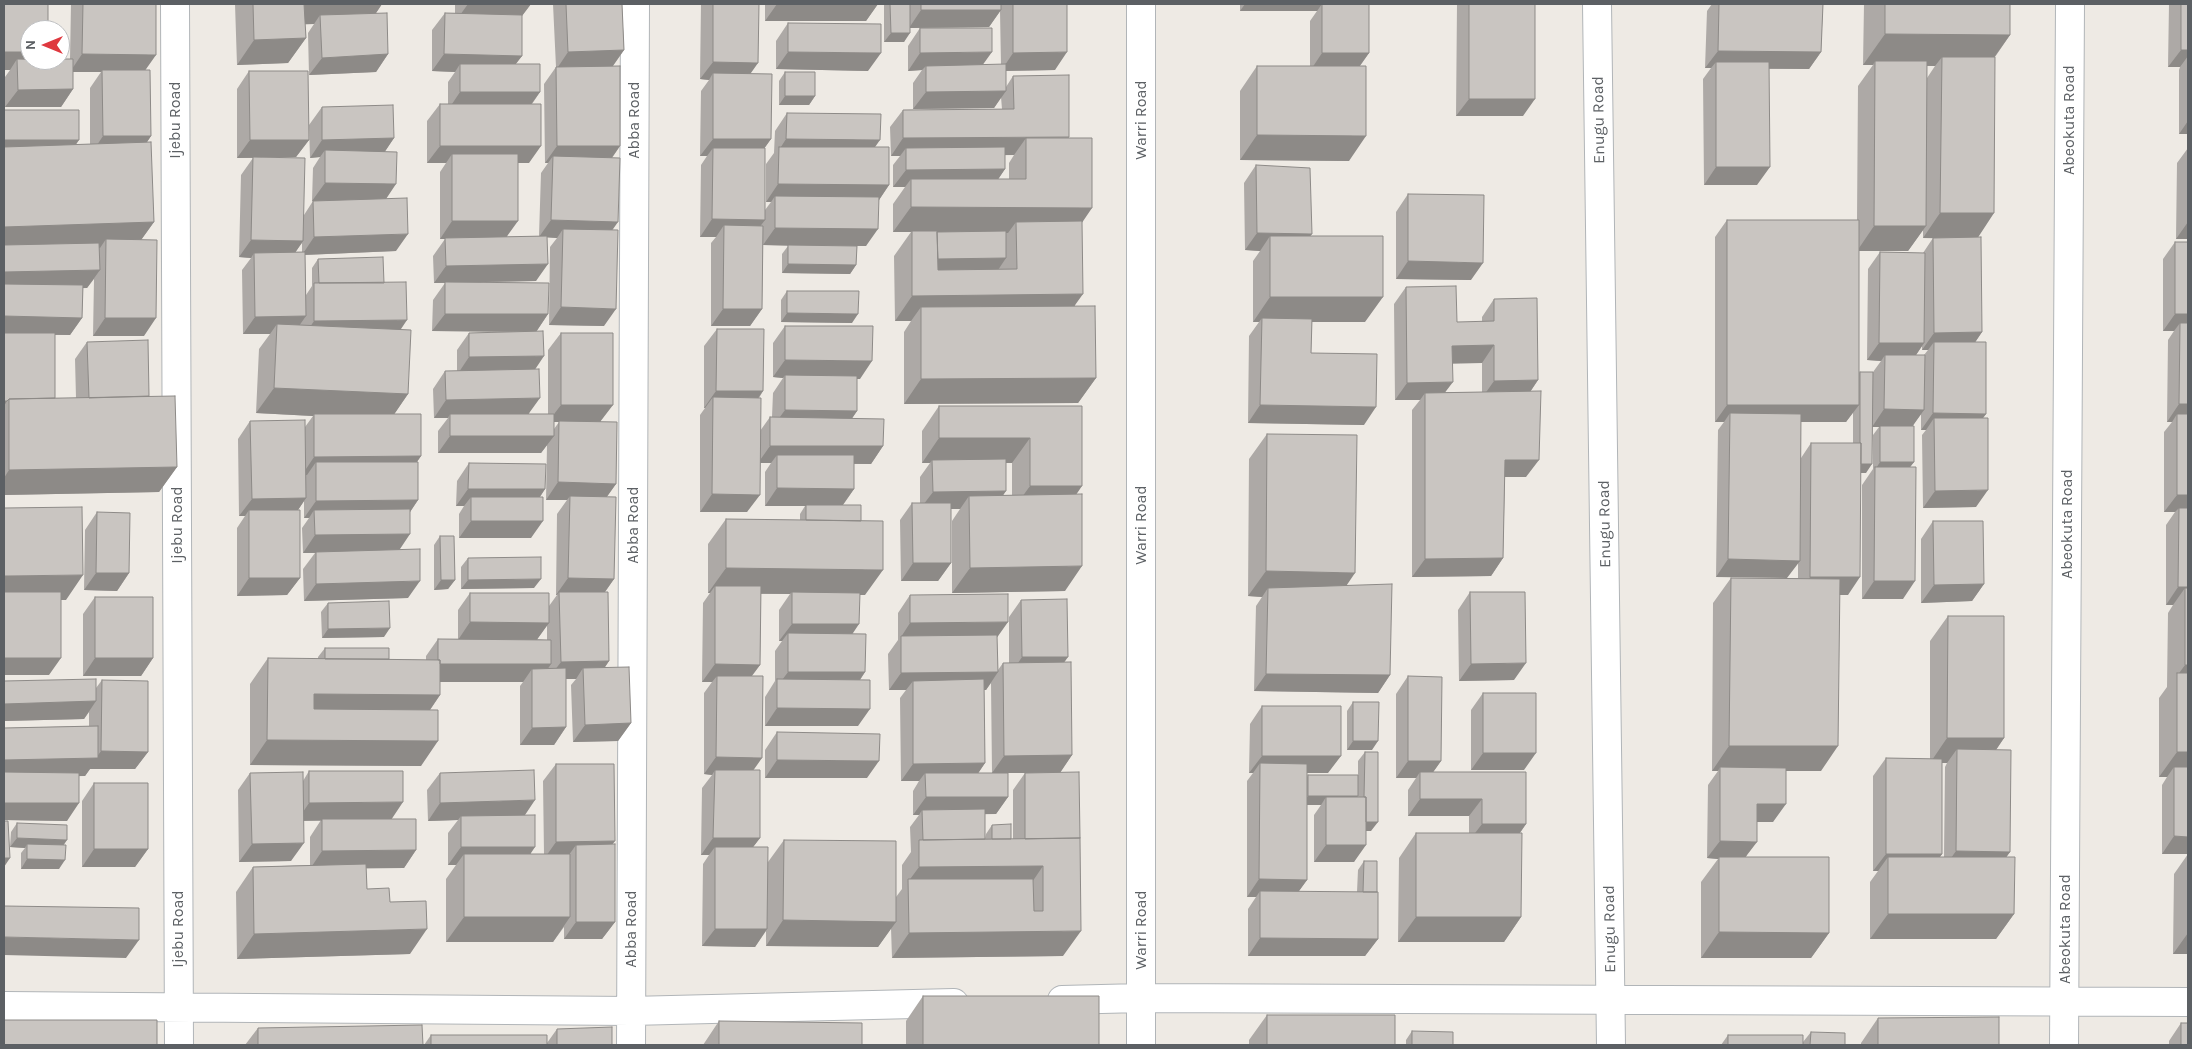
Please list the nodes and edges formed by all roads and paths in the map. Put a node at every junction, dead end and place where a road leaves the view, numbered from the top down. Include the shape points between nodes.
1 (175, 4) edge
2 (634, 4) edge
3 (1141, 4) edge
4 (1597, 4) edge
5 (2070, 4) edge
6 (1141, 998) junction
7 (1041, 1000) edge
8 (1611, 1001) junction
9 (981, 1002) edge
10 (2064, 1002) junction
11 (2188, 1002) edge
12 (4, 1006) edge
13 (178, 1007) junction
14 (631, 1010) junction
15 (179, 1045) edge
16 (632, 1045) edge
17 (1142, 1045) edge
18 (1610, 1045) edge
19 (2064, 1045) edge

1 - 13 street, Ijebu Road
2 - 14 street, Abba Road
3 - 6 street, Warri Road
4 - 8 street, Enugu Road
5 - 10 street, Abeokuta Road
6 - 7 street
6 - 8 street
6 - 17 street, Warri Road
8 - 10 street
8 - 18 street, Enugu Road
9 - 14 street
10 - 11 street
10 - 19 street, Abeokuta Road
12 - 13 street
13 - 14 street
13 - 15 street, Ijebu Road
14 - 16 street, Abba Road

